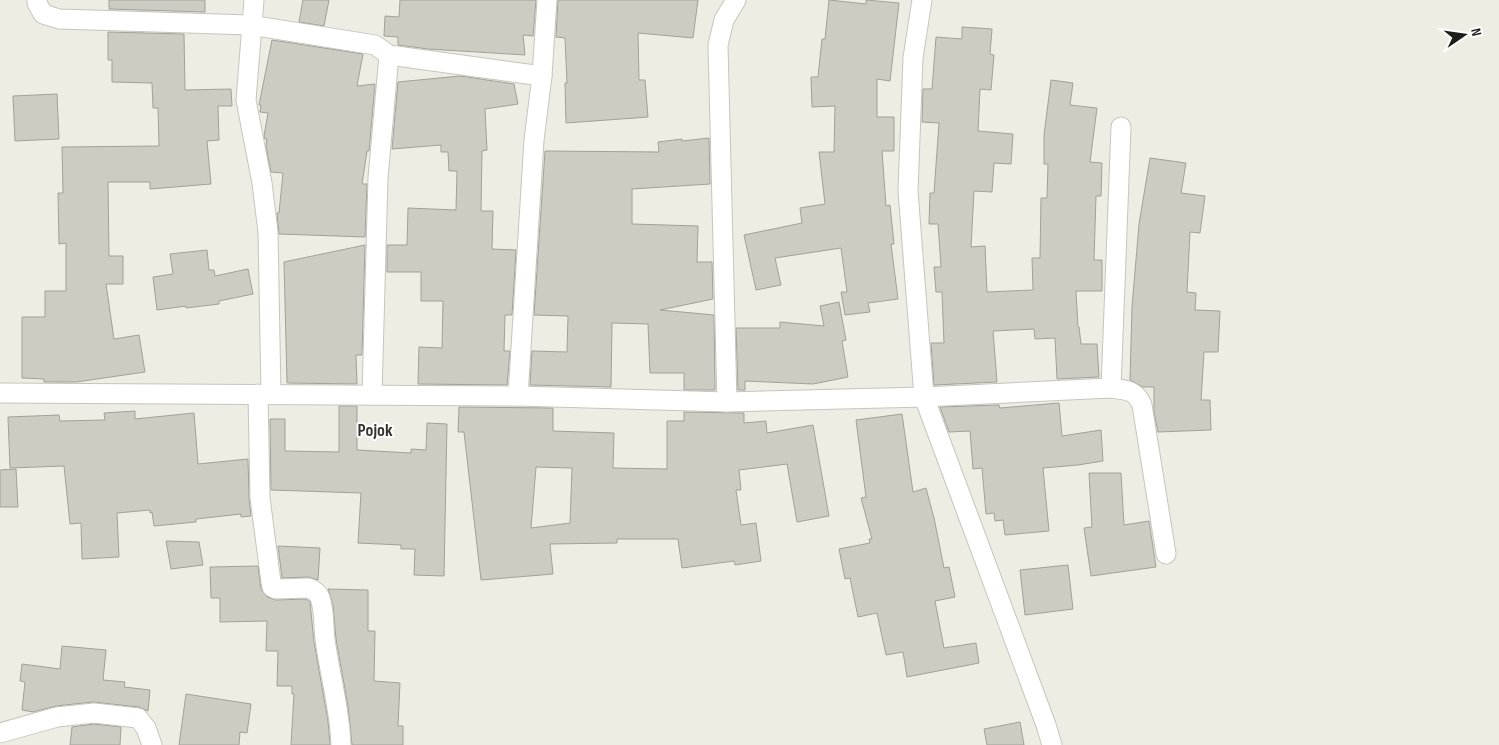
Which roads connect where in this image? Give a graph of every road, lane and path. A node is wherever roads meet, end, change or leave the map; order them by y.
1 (37, 0) edge
2 (254, 0) edge
3 (547, 0) edge
4 (736, 0) edge
5 (922, 0) edge
6 (250, 25) junction
7 (389, 56) junction
8 (542, 76) junction
9 (1121, 127) dead end
10 (1111, 388) junction
11 (0, 393) edge
12 (264, 394) junction
13 (372, 395) junction
14 (518, 396) junction
15 (924, 397) junction
16 (727, 402) junction
17 (1166, 554) dead end
18 (0, 732) edge
19 (152, 745) edge
20 (341, 745) edge
21 (1052, 745) edge

1 - 6 street
2 - 6 street
3 - 8 street
4 - 16 street
5 - 15 street
6 - 7 street
6 - 12 street
7 - 8 street
7 - 13 street
8 - 14 street
9 - 10 street
10 - 15 street
10 - 17 street
11 - 12 street
12 - 13 street
12 - 20 street
13 - 14 street
14 - 16 street
15 - 16 street
15 - 21 street
18 - 19 street

